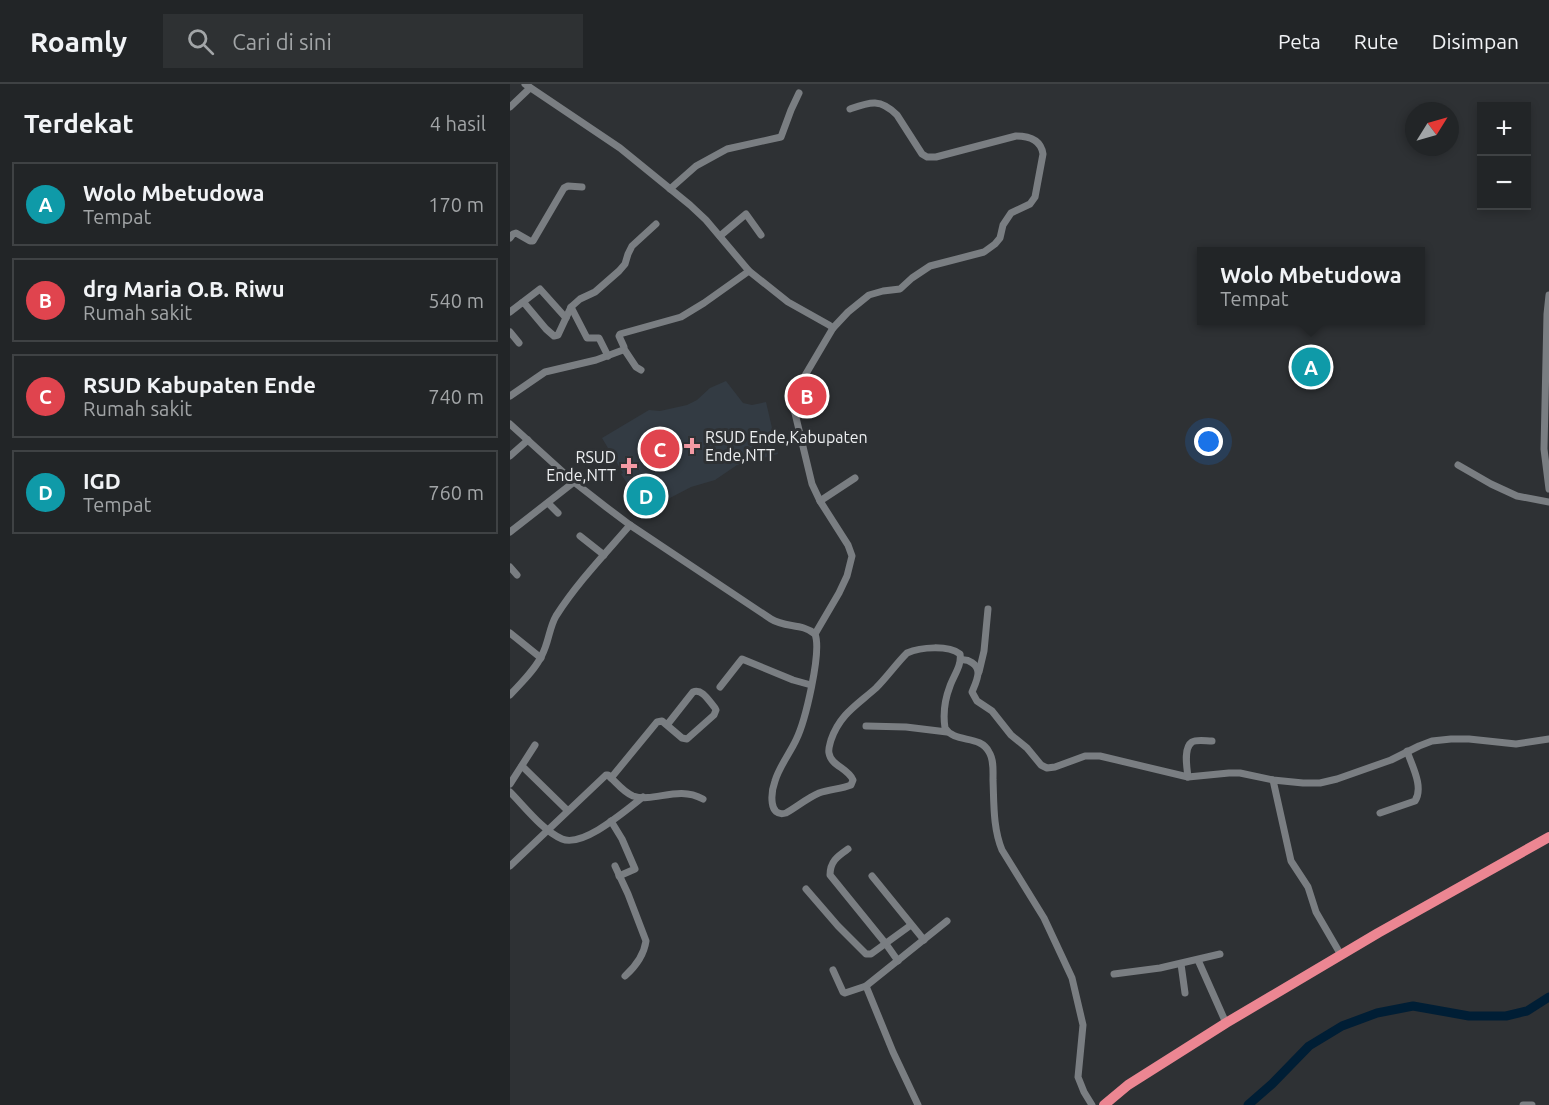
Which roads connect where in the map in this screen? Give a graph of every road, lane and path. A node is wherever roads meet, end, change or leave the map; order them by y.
1 (527, 85) edge
2 (799, 93) dead end
3 (510, 106) edge
4 (850, 109) dead end
5 (582, 187) dead end
6 (670, 189) junction
7 (656, 224) dead end
8 (720, 236) junction
9 (761, 236) dead end
10 (510, 238) edge
11 (749, 271) junction
12 (1549, 295) edge
13 (522, 303) junction
14 (571, 307) junction
15 (510, 312) edge
16 (566, 318) junction
17 (833, 328) junction
18 (510, 332) edge
19 (519, 343) dead end
20 (624, 349) junction
21 (608, 356) junction
22 (641, 370) dead end
23 (510, 396) edge
24 (510, 424) edge
25 (528, 440) junction
26 (510, 456) edge
27 (1458, 465) dead end
28 (855, 478) dead end
29 (574, 482) junction
30 (1549, 489) edge
31 (820, 501) junction
32 (548, 502) junction
33 (1549, 502) edge
34 (558, 513) dead end
35 (630, 525) junction
36 (510, 532) edge
37 (580, 536) dead end
38 (604, 555) junction
39 (510, 567) edge
40 (517, 574) dead end
41 (987, 609) dead end
42 (510, 633) edge
43 (815, 634) junction
44 (542, 658) junction
45 (961, 660) junction
46 (978, 673) junction
47 (811, 685) junction
48 (720, 687) dead end
49 (510, 695) edge
50 (667, 725) junction
51 (866, 726) dead end
52 (947, 732) junction
53 (1549, 739) edge
54 (1212, 741) dead end
55 (534, 746) dead end
56 (1407, 751) junction
57 (522, 766) junction
58 (1188, 777) junction
59 (611, 778) junction
60 (1273, 780) junction
61 (510, 784) edge
62 (510, 792) edge
63 (643, 798) junction
64 (703, 799) dead end
65 (567, 810) junction
66 (1380, 813) dead end
67 (611, 821) junction
68 (548, 831) junction
69 (1549, 837) edge
70 (848, 849) dead end
71 (510, 866) edge
72 (615, 866) dead end
73 (619, 876) junction
74 (872, 876) dead end
75 (806, 889) dead end
76 (947, 921) dead end
77 (911, 925) junction
78 (924, 940) junction
79 (886, 944) junction
80 (1221, 954) dead end
81 (1341, 955) junction
82 (1198, 960) junction
83 (898, 961) junction
84 (1181, 964) junction
85 (833, 970) dead end
86 (1114, 974) dead end
87 (625, 976) dead end
88 (866, 986) junction
89 (1185, 993) dead end
90 (1226, 1023) junction
91 (918, 1105) edge
92 (1092, 1105) edge
93 (1104, 1105) edge
94 (1523, 1105) edge
95 (1532, 1105) edge

1 - 3 street
1 - 6 street
2 - 6 street
4 - 17 street
5 - 10 street
6 - 8 street
7 - 14 street
8 - 9 street
8 - 11 street
11 - 17 street
11 - 20 street
12 - 30 street
13 - 15 street
13 - 16 street
13 - 16 street
14 - 16 street
14 - 21 street
17 - 31 street
18 - 19 street
20 - 21 street
20 - 22 street
21 - 23 street
24 - 25 street
25 - 26 street
25 - 29 street
27 - 33 street
28 - 31 street
29 - 32 street
29 - 35 street
31 - 43 street
32 - 34 street
32 - 36 street
35 - 38 street
35 - 43 street
37 - 38 street
38 - 44 street
39 - 40 street
41 - 46 street
42 - 44 street
43 - 47 street
44 - 49 street
45 - 46 street
45 - 47 street
45 - 52 street
46 - 58 street
47 - 48 street
50 - 50 street
50 - 59 street
51 - 52 street
52 - 92 street
53 - 56 street
54 - 58 street
55 - 57 street
56 - 60 street
56 - 66 street
57 - 61 street
57 - 65 street
58 - 60 street
59 - 63 street
59 - 65 street
60 - 81 street
62 - 68 street
63 - 64 street
63 - 67 street
65 - 68 street
67 - 68 street
67 - 73 street
68 - 71 street
69 - 81 highway
70 - 79 street
72 - 73 street
73 - 87 street
74 - 77 street
75 - 79 street
76 - 78 street
77 - 78 street
77 - 79 street
78 - 83 street
79 - 83 street
80 - 82 street
81 - 90 highway
82 - 84 street
82 - 90 street
83 - 88 street
84 - 86 street
84 - 89 street
85 - 88 street
88 - 91 street
90 - 93 highway
94 - 95 street

